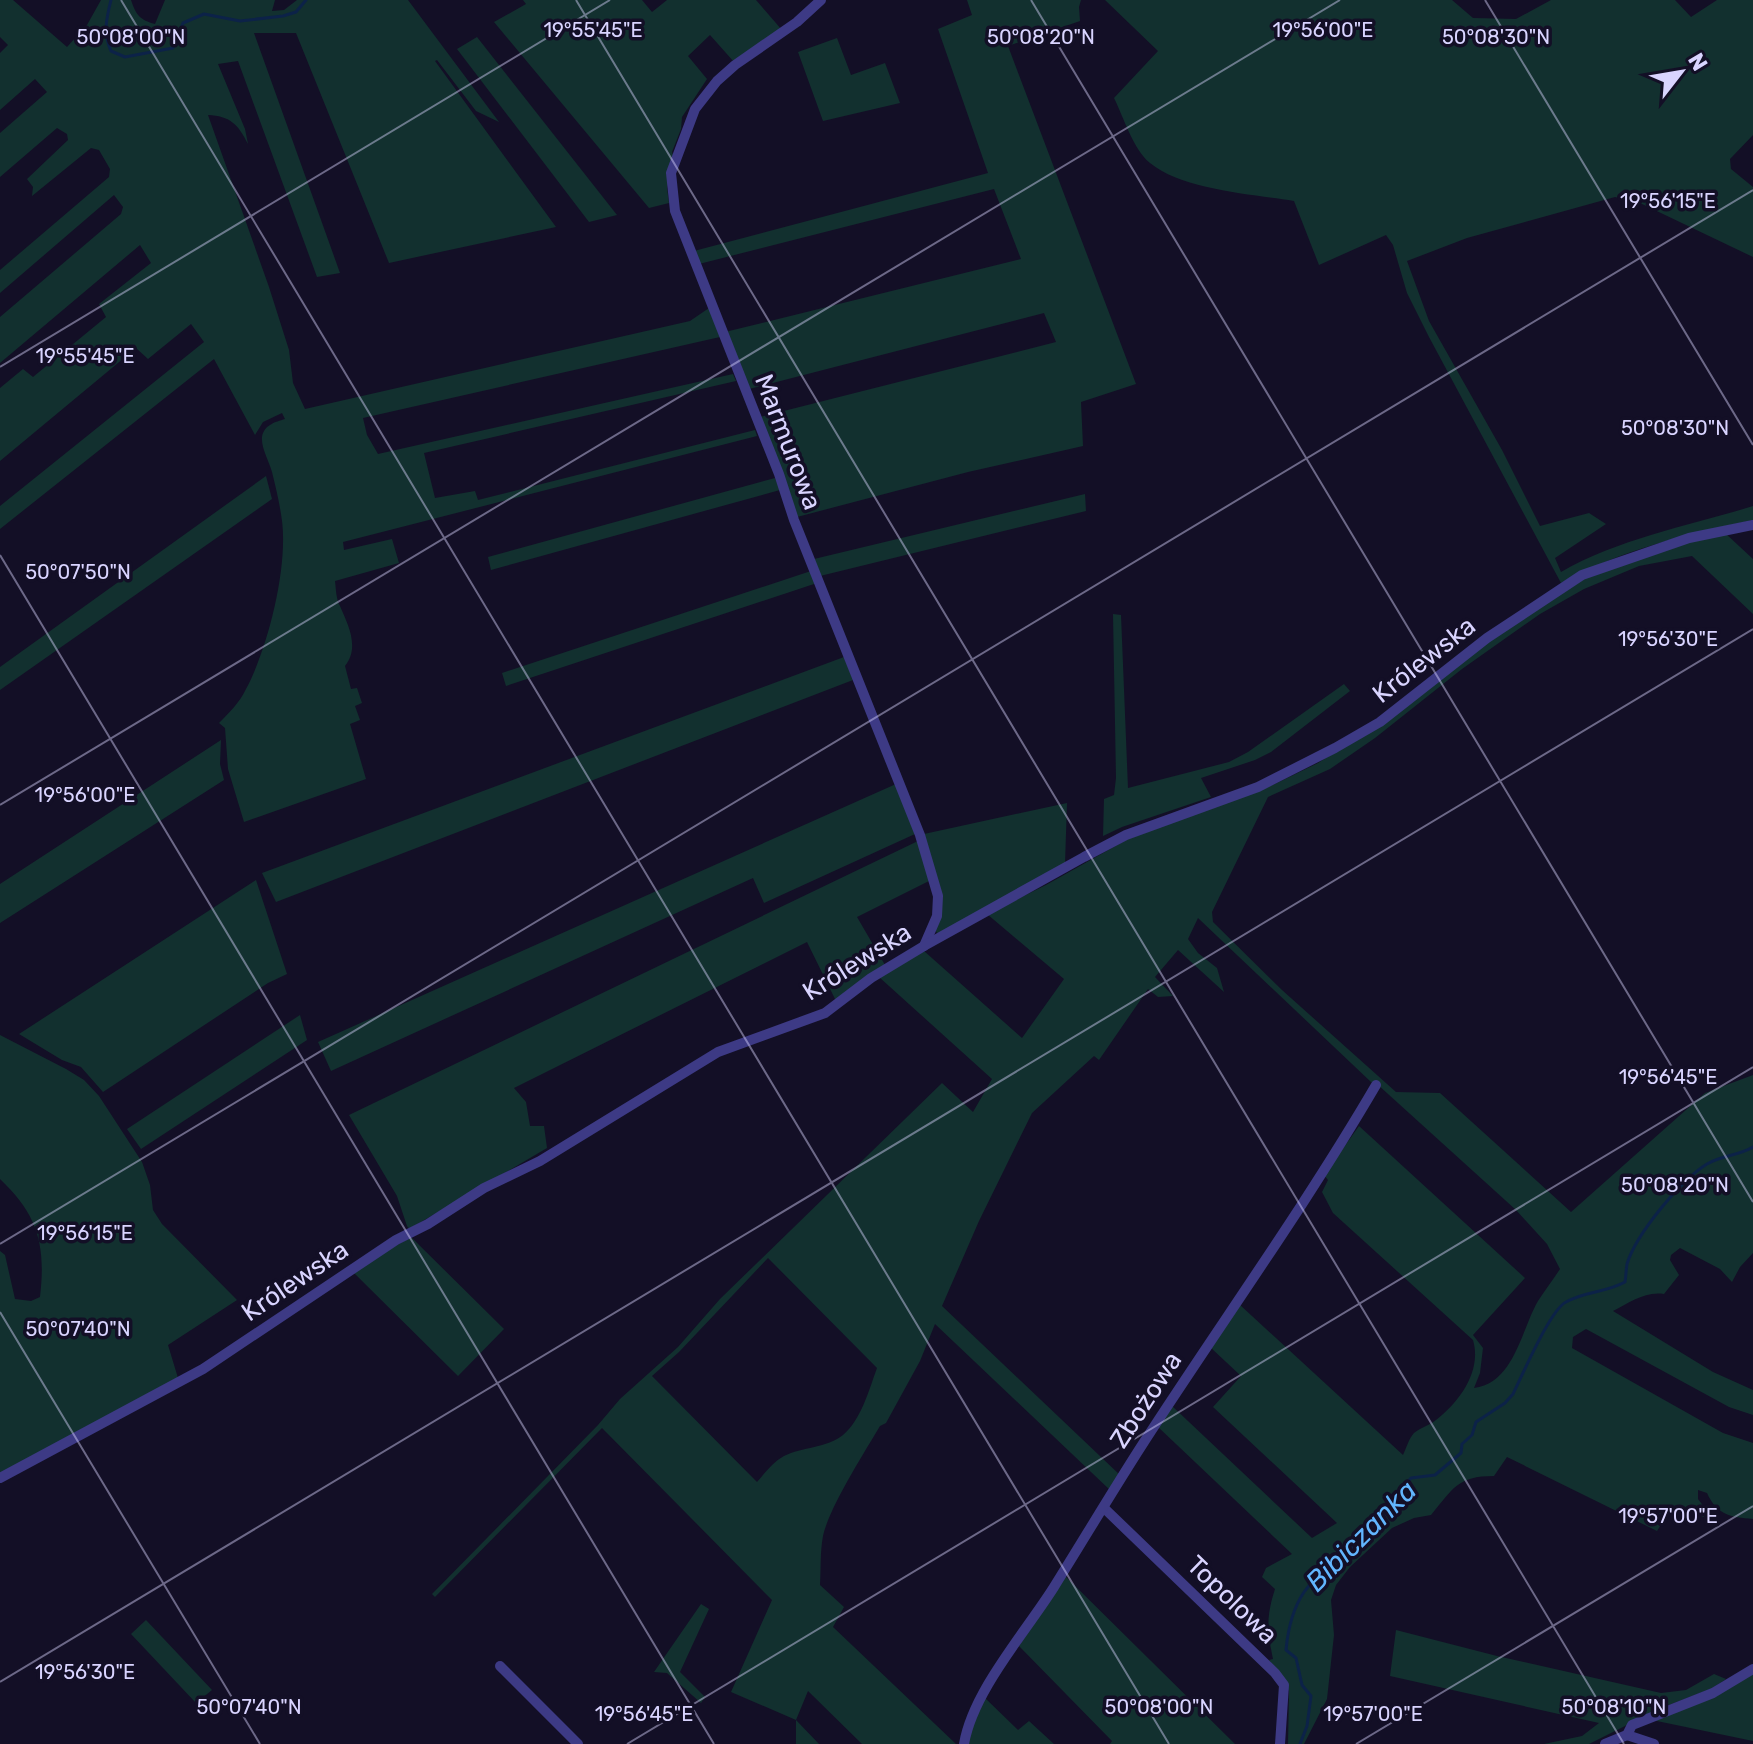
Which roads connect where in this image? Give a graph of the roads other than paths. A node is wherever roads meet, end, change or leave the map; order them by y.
1 (821, 0) edge
2 (1753, 525) edge
3 (924, 946) junction
4 (1376, 1085) dead end
5 (0, 1478) edge
6 (1104, 1508) junction
7 (500, 1666) dead end
8 (1753, 1669) edge
9 (1627, 1735) junction
10 (578, 1744) edge
11 (964, 1744) edge
12 (1280, 1744) edge
13 (1605, 1744) edge
14 (1654, 1744) edge

1 - 3 street, Marmurowa
2 - 3 street, Królewska
3 - 5 street, Królewska
4 - 6 street, Zbożowa
6 - 11 street, Zbożowa
6 - 12 street, Topolowa
7 - 10 street
8 - 9 street
9 - 13 street
9 - 14 street

